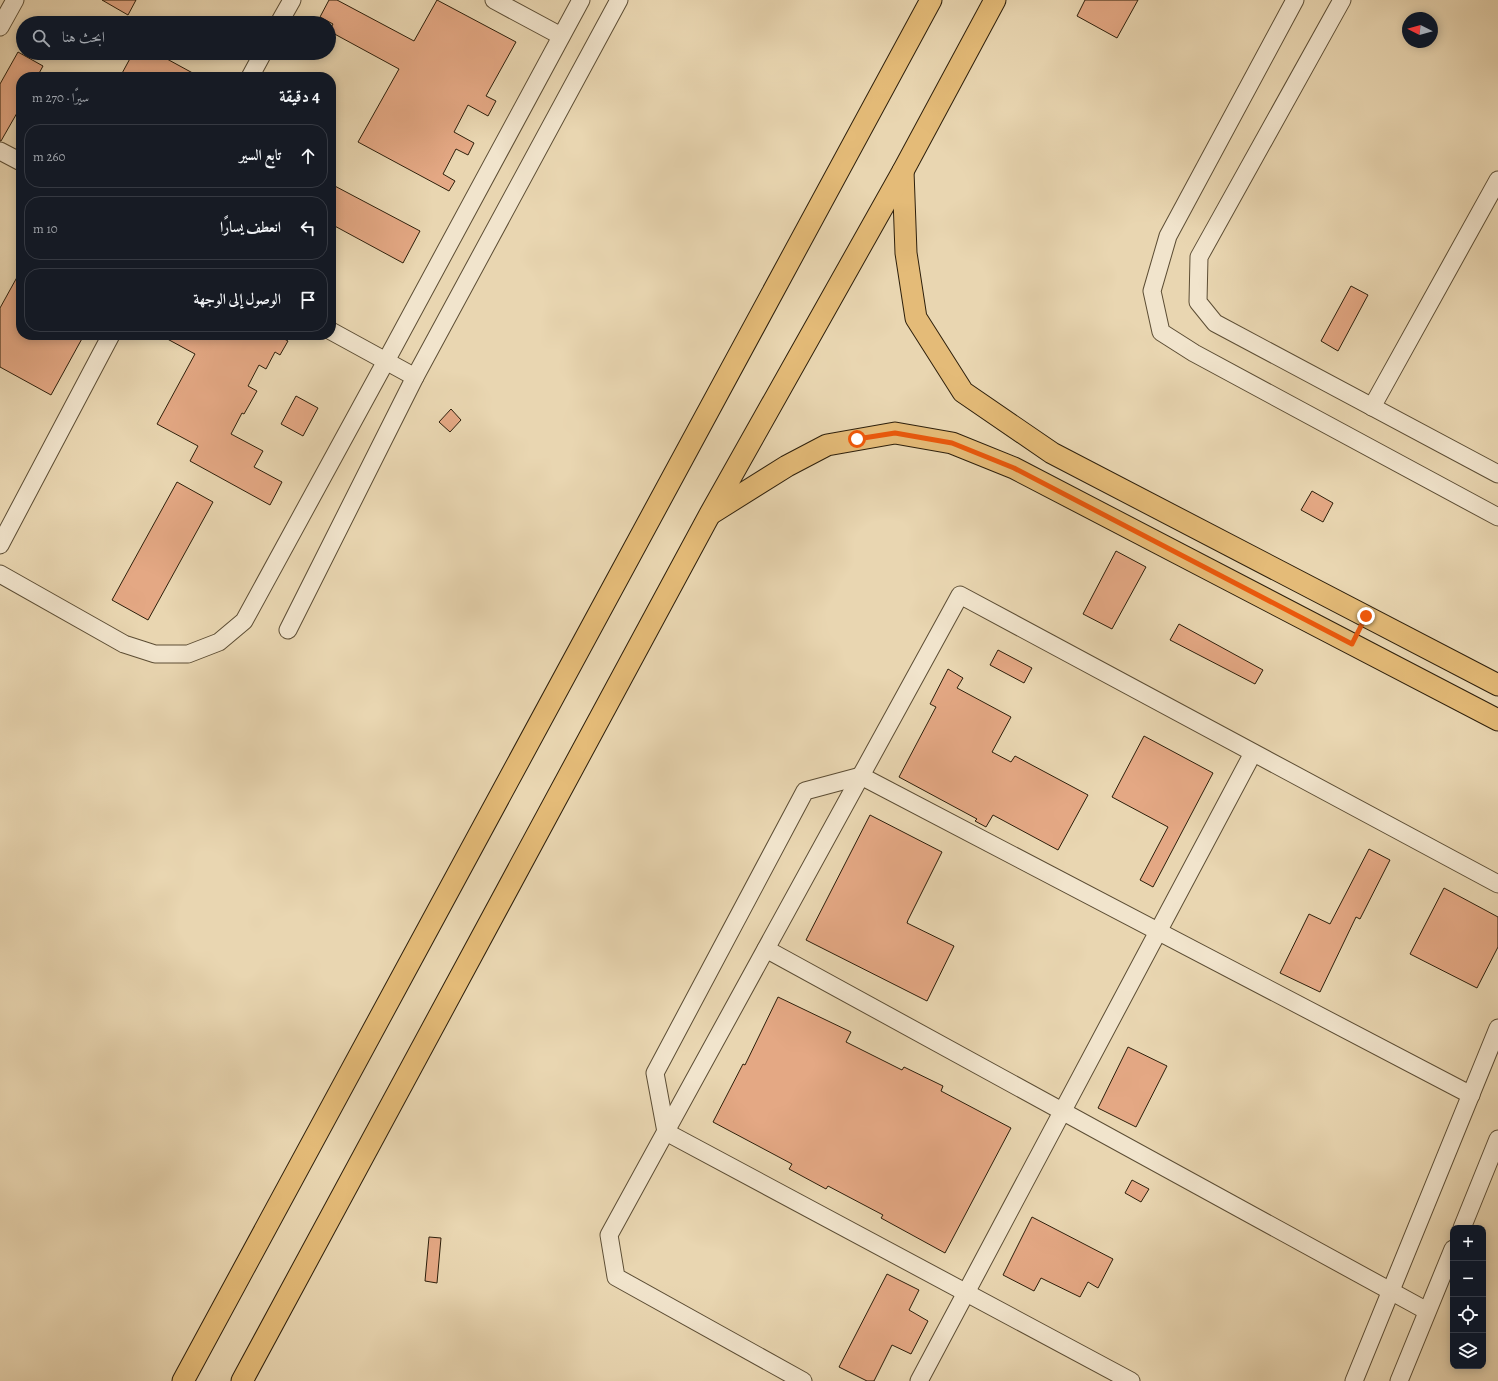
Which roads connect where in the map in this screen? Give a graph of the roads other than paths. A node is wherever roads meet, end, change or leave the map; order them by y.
1 (15, 0) edge
2 (292, 0) edge
3 (494, 0) edge
4 (581, 0) edge
5 (619, 0) edge
6 (931, 0) edge
7 (995, 0) edge
8 (1295, 0) edge
9 (1342, 0) edge
10 (283, 16) edge
11 (0, 27) edge
12 (561, 36) junction
13 (259, 60) edge
14 (253, 72) edge
15 (0, 150) edge
16 (16, 159) edge
17 (903, 170) junction
18 (1498, 180) edge
19 (336, 334) edge
20 (108, 340) edge
21 (386, 361) junction
22 (414, 376) junction
23 (1372, 407) junction
24 (1498, 474) edge
25 (710, 514) junction
26 (1498, 517) edge
27 (0, 545) edge
28 (0, 574) edge
29 (1366, 616) junction
30 (288, 630) dead end
31 (1352, 644) junction
32 (1498, 684) edge
33 (1498, 720) edge
34 (1253, 753) junction
35 (861, 776) junction
36 (1498, 884) edge
37 (1158, 931) junction
38 (766, 949) junction
39 (1498, 1028) edge
40 (1470, 1095) junction
41 (1062, 1112) junction
42 (666, 1132) junction
43 (1498, 1139) edge
44 (1463, 1225) edge
45 (1450, 1256) edge
46 (1390, 1291) junction
47 (966, 1292) junction
48 (1427, 1311) junction
49 (182, 1381) edge
50 (242, 1381) edge
51 (803, 1381) edge
52 (919, 1381) edge
53 (1131, 1381) edge
54 (1354, 1381) edge
55 (1399, 1381) edge

1 - 11 street
2 - 10 street
3 - 12 street
4 - 12 street
5 - 22 street
6 - 49 main road
7 - 17 main road
8 - 26 street
9 - 23 street
12 - 21 street
13 - 14 street
15 - 16 street
17 - 25 main road
17 - 29 main road
18 - 23 street
19 - 21 street
20 - 27 street
21 - 22 street
21 - 28 street
22 - 30 street
23 - 24 street
25 - 31 main road
25 - 50 main road
29 - 31 main road
29 - 32 main road
31 - 33 main road
34 - 35 street
34 - 36 street
34 - 37 street
35 - 37 street
35 - 38 street
35 - 42 street
37 - 40 street
37 - 41 street
38 - 41 street
38 - 42 street
39 - 40 street
40 - 46 street
41 - 46 street
41 - 47 street
42 - 47 street
42 - 51 street
43 - 44 street
45 - 48 street
46 - 48 street
46 - 54 street
47 - 52 street
47 - 53 street
48 - 55 street

